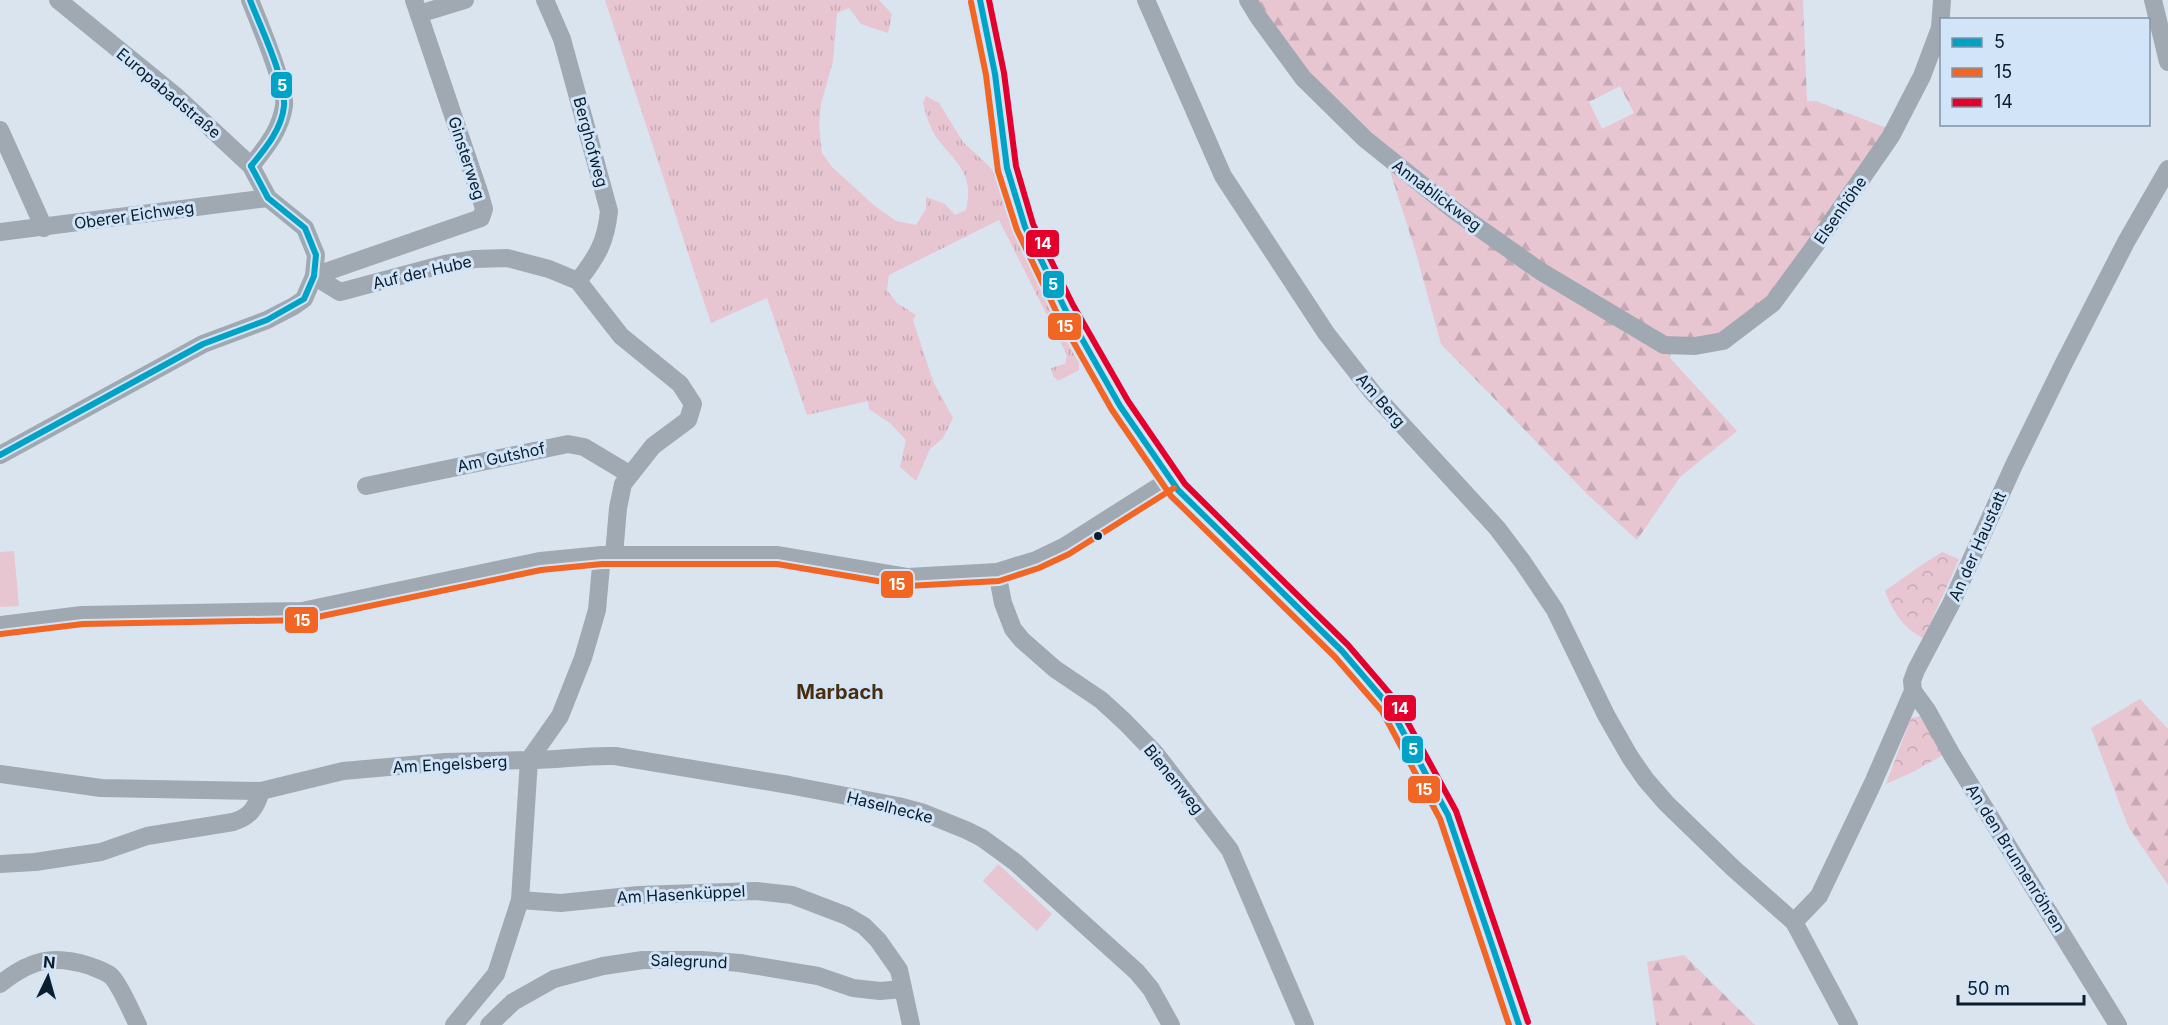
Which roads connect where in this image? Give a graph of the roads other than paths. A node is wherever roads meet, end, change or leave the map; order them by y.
1 (57, 0) edge
2 (250, 0) edge
3 (465, 0) edge
4 (545, 0) edge
5 (980, 0) edge
6 (1146, 0) edge
7 (1248, 0) edge
8 (1942, 0) edge
9 (2153, 0) edge
10 (417, 7) edge
11 (1941, 18) edge
12 (1940, 28) edge
13 (2168, 62) edge
14 (0, 130) edge
15 (251, 166) junction
16 (2168, 170) edge
17 (268, 198) junction
18 (44, 228) junction
19 (0, 232) edge
20 (315, 276) junction
21 (578, 281) junction
22 (1665, 345) joint
23 (0, 454) edge
24 (629, 474) junction
25 (1169, 480) junction
26 (366, 486) dead end
27 (608, 555) junction
28 (997, 572) junction
29 (0, 625) edge
30 (1913, 691) junction
31 (529, 760) junction
32 (0, 774) edge
33 (261, 791) junction
34 (0, 864) edge
35 (520, 900) junction
36 (1794, 922) junction
37 (0, 984) edge
38 (903, 989) junction
39 (138, 1025) edge
40 (454, 1025) edge
41 (489, 1025) edge
42 (911, 1025) edge
43 (1171, 1025) edge
44 (1305, 1025) edge
45 (1519, 1025) edge
46 (1849, 1025) edge
47 (2118, 1025) edge

1 - 15 street, Europabadstraße
2 - 15 street
3 - 10 street
4 - 21 street, Berghofweg
5 - 25 main road
6 - 36 street, Am Berg
7 - 22 street, Annablickweg
8 - 11 street, Elsenhöhe
9 - 13 street
10 - 20 street, Ginsterweg
12 - 22 street, Elsenhöhe
14 - 18 street
15 - 17 street, Europabadstraße
16 - 30 street, An der Haustatt
17 - 18 street, Oberer Eichweg
17 - 20 street
18 - 19 street, Oberer Eichweg
20 - 21 street, Auf der Hube
20 - 23 street
21 - 24 street, Auf der Hube
24 - 26 street, Am Gutshof
24 - 27 street, Auf der Hube
25 - 28 street
25 - 45 main road
27 - 28 street
27 - 29 street
27 - 31 street, Am Engelsberg
28 - 44 street, Bienenweg
30 - 36 street, An der Haustatt
30 - 47 street, An den Brunnenröhren
31 - 33 street, Am Engelsberg
31 - 35 street
31 - 43 street, Haselhecke
32 - 33 street, Am Engelsberg
33 - 34 street
35 - 38 street, Am Hasenküppel
35 - 40 street
36 - 46 street
37 - 39 street
38 - 41 street, Salegrund
38 - 42 street, Am Hasenküppel

